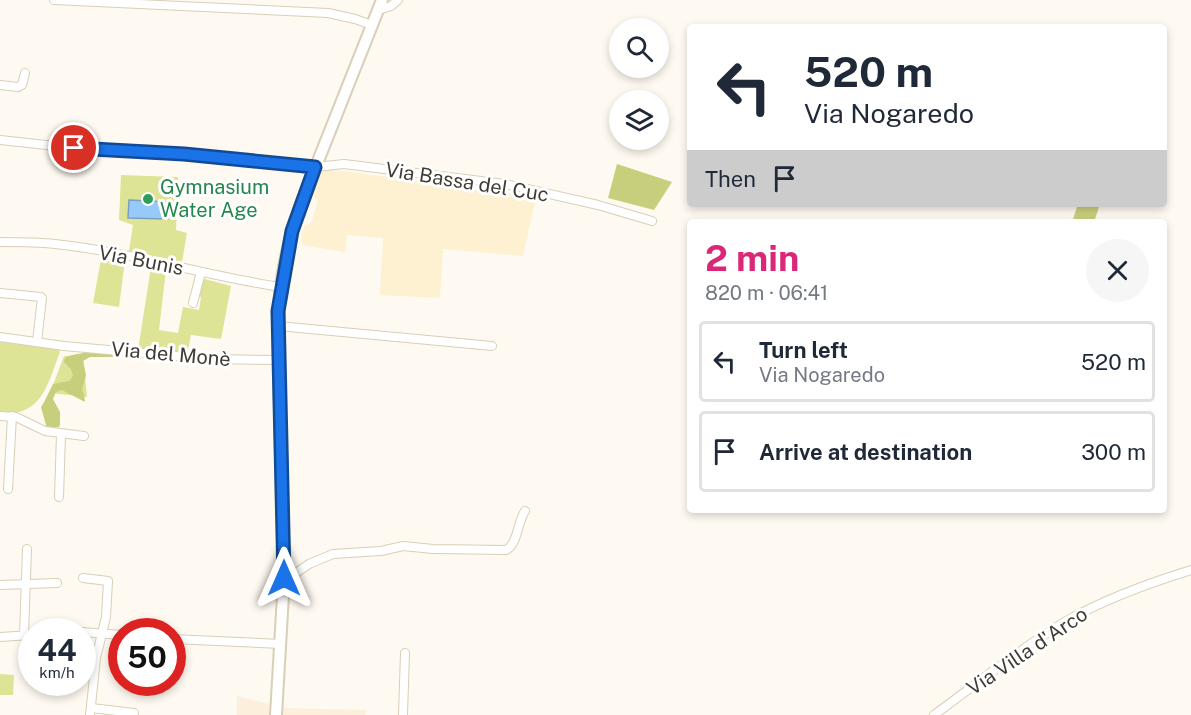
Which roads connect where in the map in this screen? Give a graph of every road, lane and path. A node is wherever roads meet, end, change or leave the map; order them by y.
1 (54, 0) edge
2 (398, 0) edge
3 (180, 3) edge
4 (380, 5) edge
5 (372, 25) junction
6 (26, 73) dead end
7 (0, 85) edge
8 (0, 140) edge
9 (315, 167) junction
10 (652, 221) dead end
11 (0, 242) edge
12 (201, 272) junction
13 (281, 287) junction
14 (0, 292) edge
15 (193, 303) dead end
16 (278, 326) junction
17 (0, 337) edge
18 (37, 342) junction
19 (492, 346) dead end
20 (279, 360) junction
21 (0, 416) edge
22 (12, 417) junction
23 (61, 434) junction
24 (84, 436) dead end
25 (8, 489) dead end
26 (59, 497) dead end
27 (525, 511) dead end
28 (27, 549) dead end
29 (1191, 570) edge
30 (83, 578) dead end
31 (284, 578) junction
32 (57, 583) dead end
33 (0, 585) edge
34 (26, 585) junction
35 (27, 618) edge
36 (96, 633) edge
37 (103, 634) junction
38 (108, 634) edge
39 (18, 636) edge
40 (0, 637) edge
41 (186, 640) edge
42 (281, 644) junction
43 (405, 653) dead end
44 (90, 711) edge
45 (134, 713) dead end
46 (276, 715) edge
47 (403, 715) edge
48 (934, 715) edge

1 - 3 street
2 - 4 street
3 - 5 street
4 - 5 main road
5 - 9 main road
6 - 7 street
8 - 9 street, Via Bassa del Cuc
9 - 10 street, Via Bassa del Cuc
9 - 13 main road
11 - 12 street, Via Bunis
12 - 13 street, Via Bunis
12 - 15 street
13 - 16 main road
14 - 18 street
16 - 19 street
16 - 20 main road
17 - 18 street, Via del Monè
18 - 20 street, Via del Monè
20 - 31 main road
21 - 22 street
22 - 23 street
22 - 25 street
23 - 24 street
23 - 26 street
27 - 31 street
28 - 34 street
29 - 48 street, Via Villa d'Arco
30 - 37 street
31 - 42 main road
32 - 34 street
33 - 34 street
34 - 35 street
36 - 37 street
37 - 38 street
37 - 44 street
39 - 40 street
41 - 42 street
42 - 46 main road
43 - 47 street
44 - 45 street

